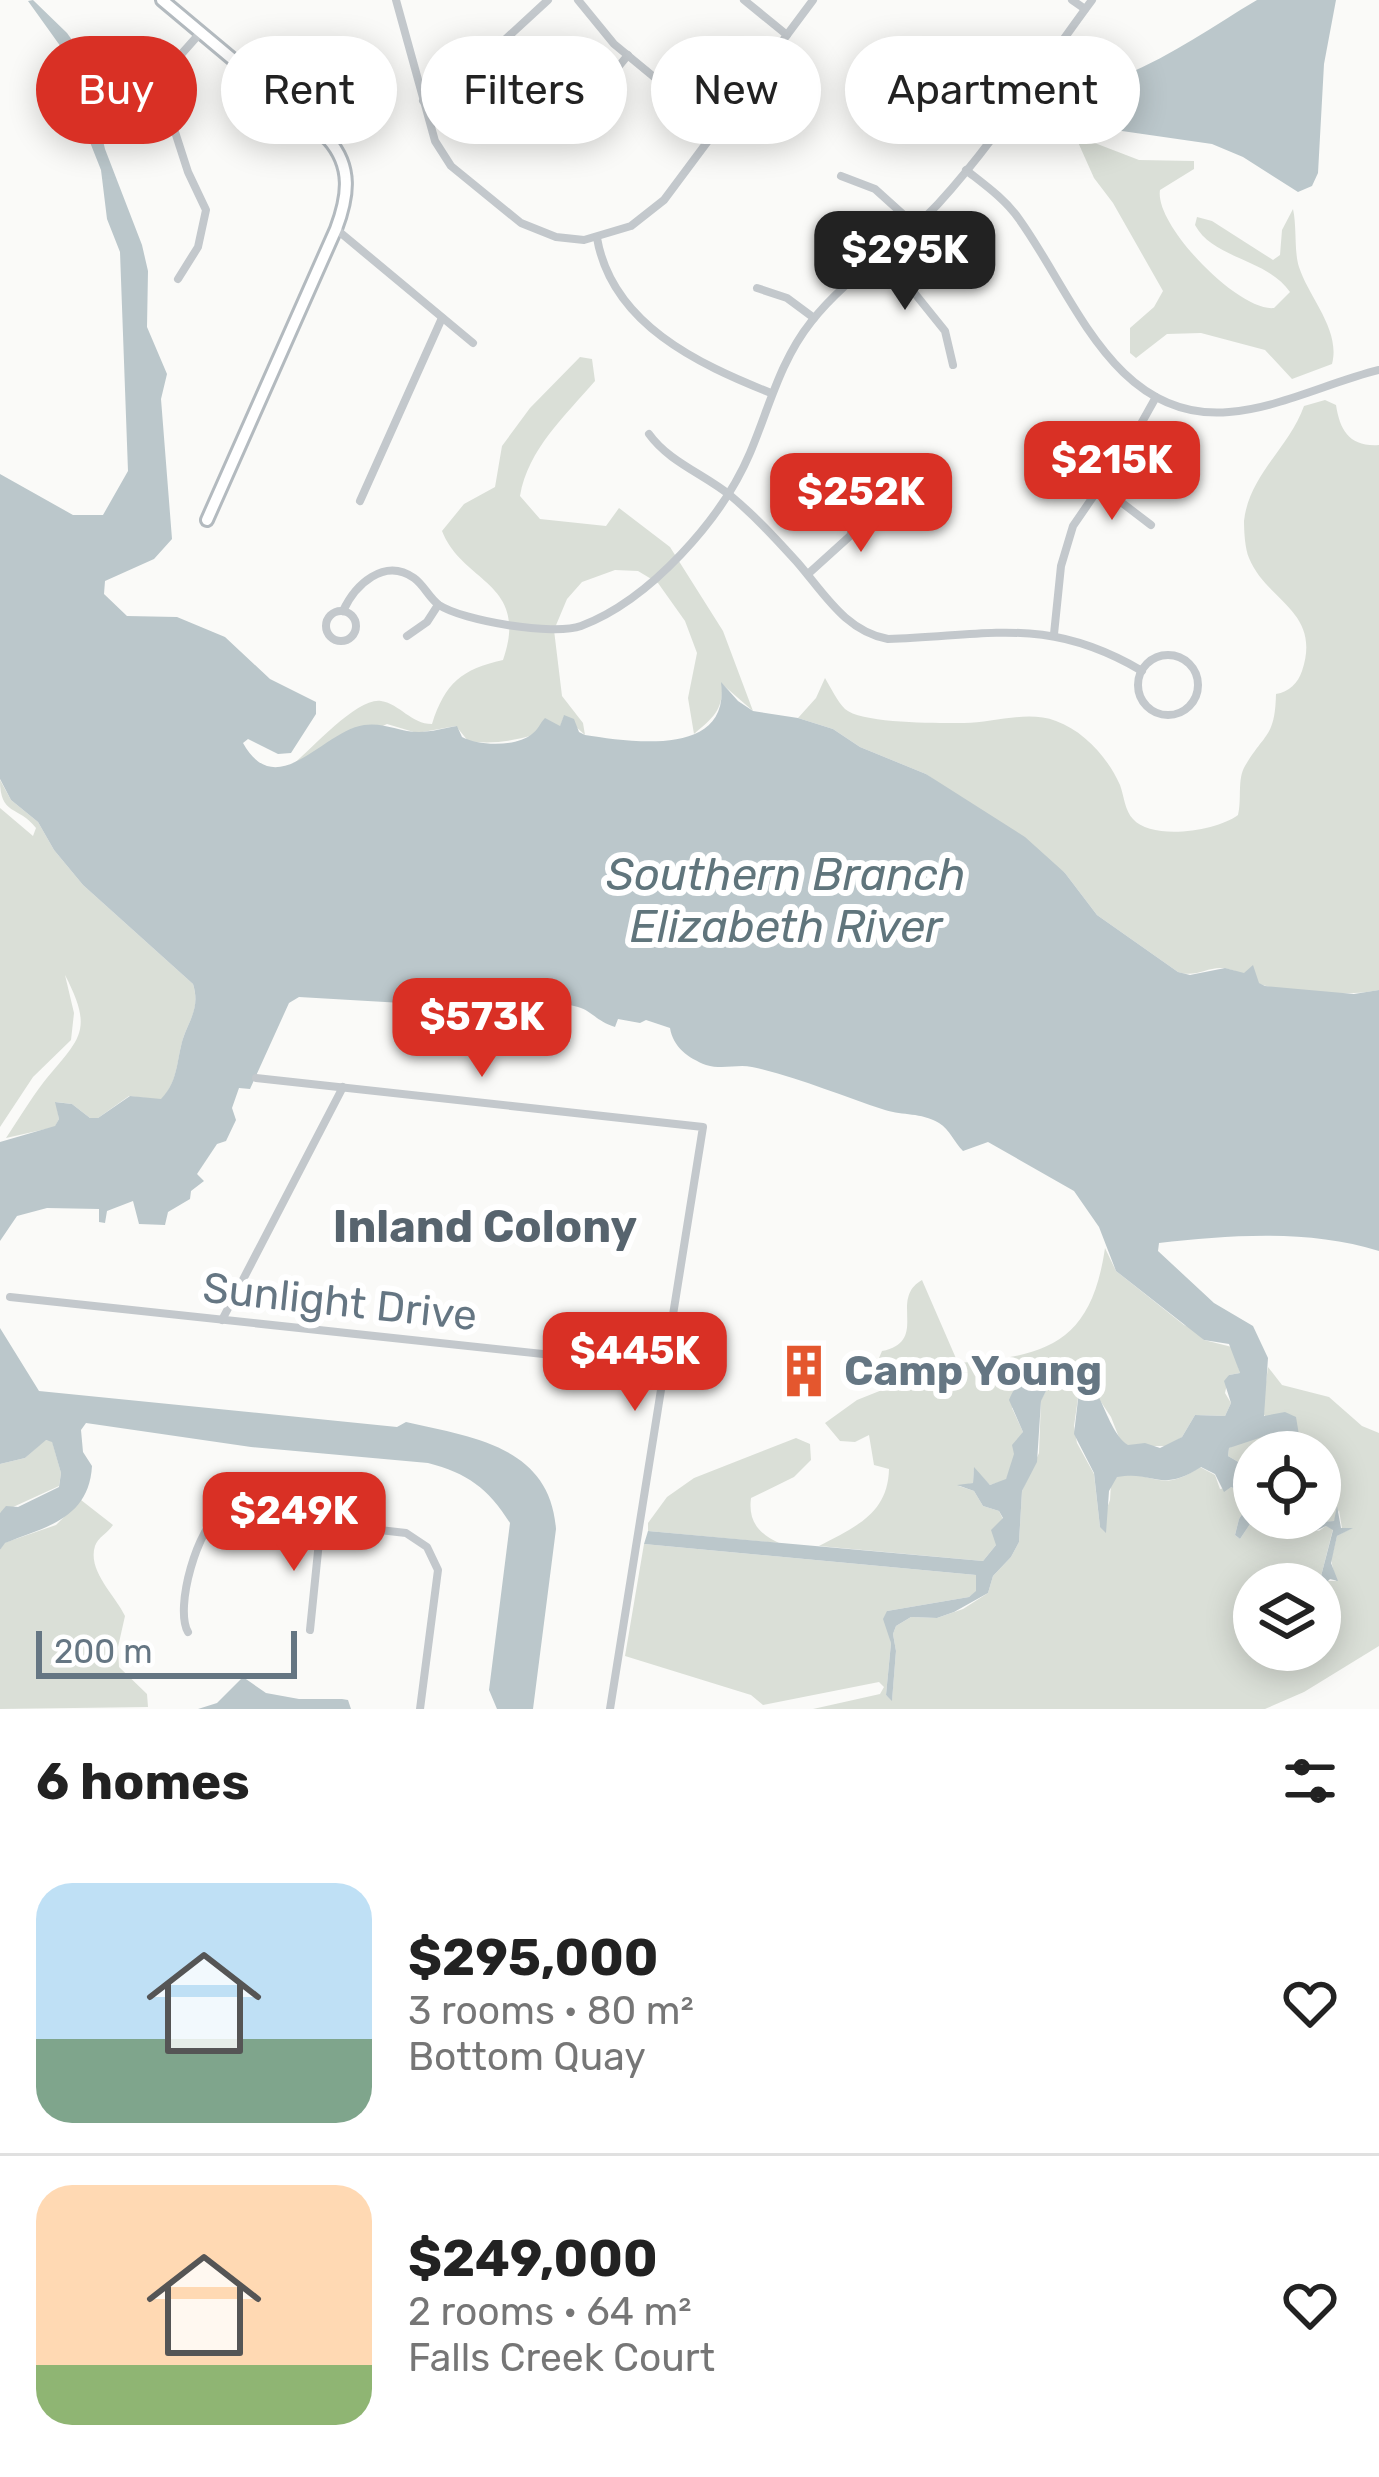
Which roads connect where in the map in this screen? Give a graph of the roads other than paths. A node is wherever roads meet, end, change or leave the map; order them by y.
1 (396, 0) edge
2 (548, 0) edge
3 (578, 0) edge
4 (744, 0) edge
5 (813, 0) edge
6 (1072, 0) edge
7 (1092, 0) edge
8 (165, 1) edge
9 (1085, 10) junction
10 (201, 32) junction
11 (787, 35) joint
12 (509, 36) edge
13 (1066, 36) edge
14 (628, 55) joint
15 (651, 74) edge
16 (421, 94) edge
17 (438, 144) edge
18 (705, 144) edge
19 (985, 144) edge
20 (966, 170) junction
21 (841, 176) dead end
22 (916, 226) junction
23 (336, 230) junction
24 (597, 238) junction
25 (883, 254) junction
26 (178, 279) dead end
27 (758, 288) dead end
28 (442, 318) junction
29 (814, 318) junction
30 (473, 343) dead end
31 (953, 365) dead end
32 (1379, 370) edge
33 (771, 393) junction
34 (1156, 397) junction
35 (649, 434) dead end
36 (1100, 487) junction
37 (729, 494) junction
38 (361, 501) dead end
39 (863, 503) dead end
40 (208, 520) dead end
41 (1151, 525) dead end
42 (808, 574) junction
43 (438, 604) junction
44 (343, 611) dead end
45 (1054, 634) junction
46 (407, 636) dead end
47 (1142, 670) junction
48 (256, 1078) dead end
49 (343, 1087) junction
50 (10, 1297) dead end
51 (222, 1320) junction
52 (664, 1367) junction
53 (321, 1522) junction
54 (310, 1630) dead end
55 (188, 1632) dead end
56 (420, 1709) edge
57 (610, 1709) edge

1 - 16 street
2 - 12 street
3 - 14 street
4 - 11 street
5 - 11 street
6 - 9 street
7 - 9 street
8 - 10 street
9 - 13 street
10 - 23 street
10 - 26 street
14 - 15 street
17 - 24 street
18 - 24 street
19 - 20 street
20 - 22 street
20 - 34 street
21 - 22 street
22 - 25 street
23 - 28 street
23 - 40 street
24 - 33 street
25 - 29 street
25 - 31 street
27 - 29 street
28 - 30 street
28 - 38 street
29 - 33 street
32 - 34 street
33 - 37 street
34 - 36 street
35 - 37 street
36 - 41 street
36 - 45 street
37 - 42 street
37 - 43 street
39 - 42 street
42 - 45 street
43 - 44 street
43 - 46 street
45 - 47 street
47 - 47 street
48 - 49 street
49 - 51 street
49 - 52 street
50 - 51 street, Sunlight Drive
51 - 52 street, Sunlight Drive
52 - 57 street
53 - 54 street
53 - 55 street
53 - 56 street

